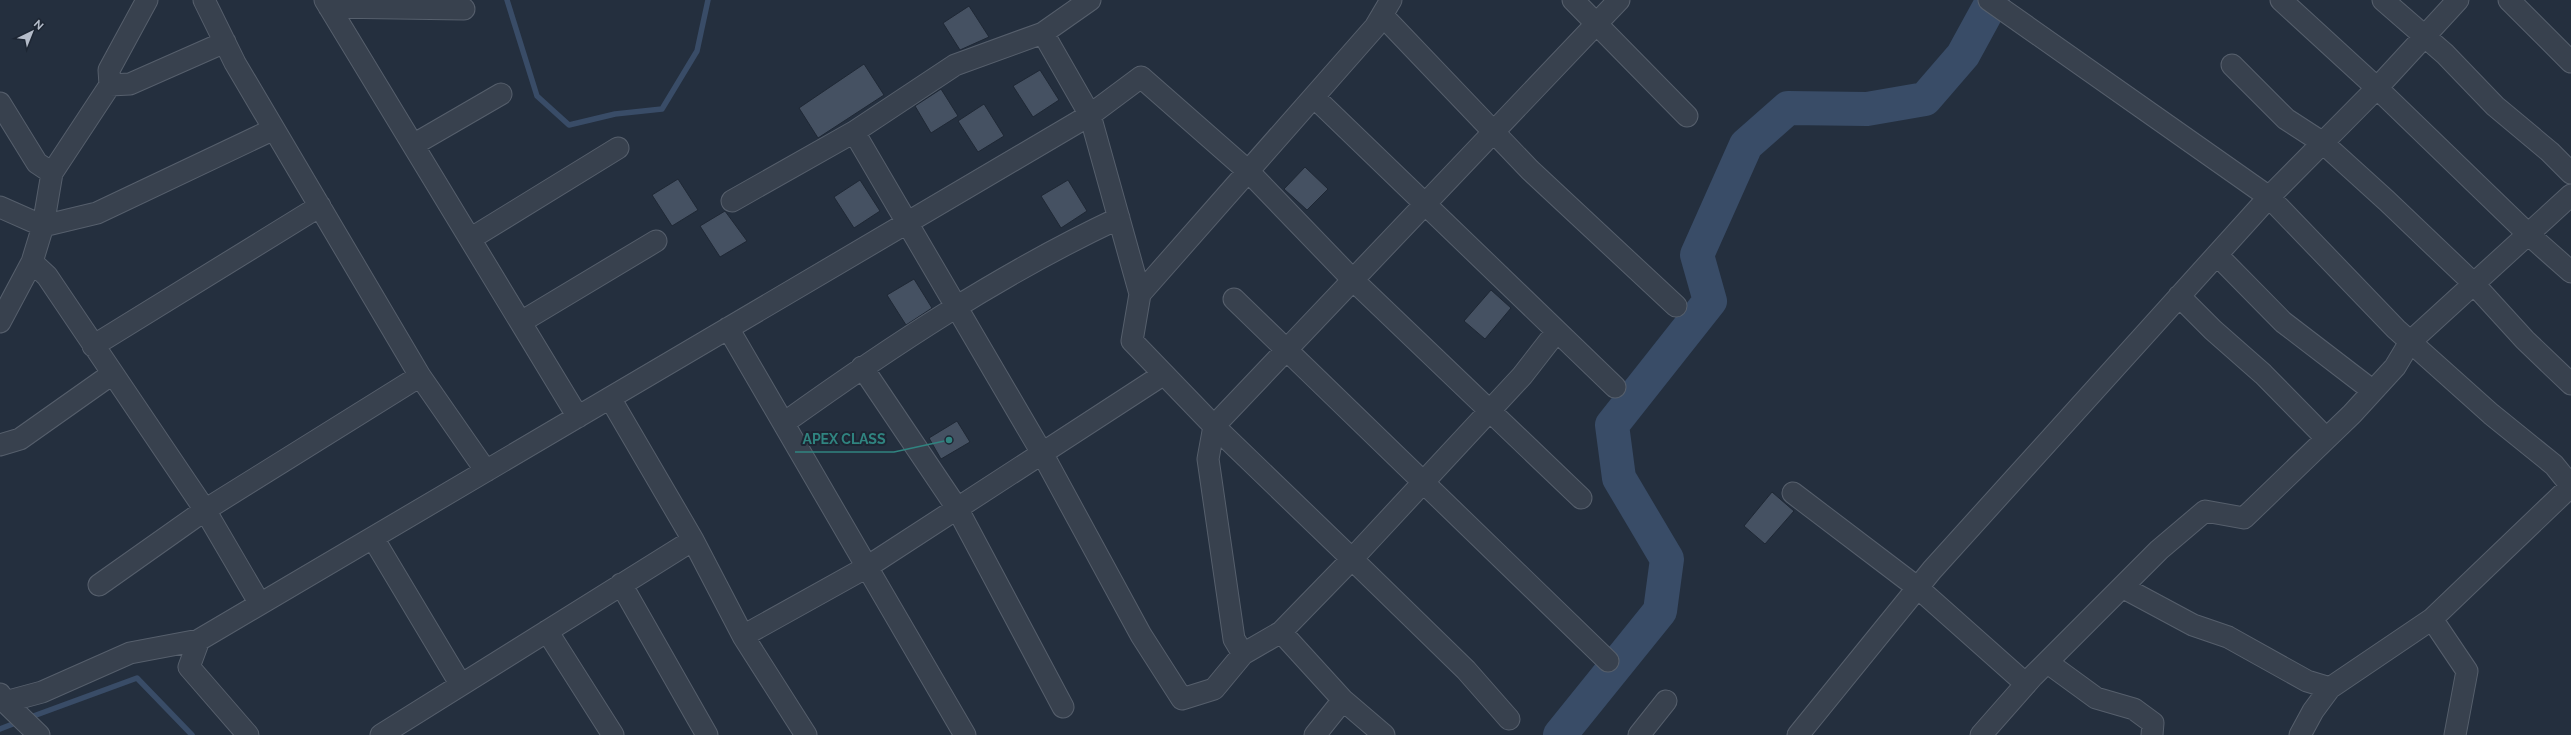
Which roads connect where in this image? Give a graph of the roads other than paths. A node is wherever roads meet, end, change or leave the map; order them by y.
1 (147, 0) edge
2 (204, 0) edge
3 (1090, 0) edge
4 (1573, 0) edge
5 (1619, 0) edge
6 (1990, 0) edge
7 (2282, 0) edge
8 (2383, 0) edge
9 (2458, 0) edge
10 (2509, 0) edge
11 (327, 3) edge
12 (464, 8) dead end
13 (1387, 8) edge
14 (1597, 24) junction
15 (1043, 33) junction
16 (2425, 36) junction
17 (225, 42) junction
18 (2571, 62) edge
19 (2232, 65) dead end
20 (110, 85) junction
21 (2377, 88) junction
22 (502, 94) dead end
23 (1314, 97) junction
24 (0, 103) edge
25 (1090, 115) junction
26 (1687, 116) dead end
27 (274, 129) junction
28 (854, 132) junction
29 (1494, 132) junction
30 (2323, 143) junction
31 (414, 145) junction
32 (618, 148) dead end
33 (1248, 171) junction
34 (52, 173) junction
35 (2571, 173) edge
36 (2571, 195) edge
37 (2268, 198) junction
38 (732, 201) dead end
39 (1426, 203) junction
40 (320, 206) junction
41 (0, 207) edge
42 (1119, 218) junction
43 (906, 223) junction
44 (43, 226) junction
45 (2527, 234) junction
46 (470, 239) junction
47 (656, 241) dead end
48 (2216, 255) junction
49 (32, 262) junction
50 (2571, 272) edge
51 (1353, 280) junction
52 (2473, 283) junction
53 (1140, 294) junction
54 (2179, 296) junction
55 (1234, 298) dead end
56 (6, 300) edge
57 (1676, 306) dead end
58 (956, 307) junction
59 (0, 322) edge
60 (521, 322) junction
61 (728, 328) junction
62 (1557, 331) junction
63 (2410, 342) junction
64 (93, 346) junction
65 (1285, 350) junction
66 (862, 367) junction
67 (112, 374) junction
68 (1164, 374) junction
69 (420, 376) junction
70 (2571, 384) edge
71 (1615, 387) dead end
72 (2373, 391) junction
73 (610, 398) junction
74 (1490, 410) junction
75 (578, 417) junction
76 (784, 423) junction
77 (1214, 426) junction
78 (2326, 438) junction
79 (0, 445) edge
80 (1042, 453) junction
81 (486, 471) junction
82 (1423, 484) junction
83 (1793, 493) dead end
84 (1581, 498) dead end
85 (957, 508) junction
86 (205, 510) junction
87 (373, 538) junction
88 (693, 540) junction
89 (1352, 559) junction
90 (867, 567) junction
91 (621, 584) junction
92 (99, 585) dead end
93 (1918, 588) junction
94 (2124, 588) junction
95 (260, 604) junction
96 (2432, 619) junction
97 (547, 631) junction
98 (1281, 632) junction
99 (743, 636) junction
100 (199, 640) junction
101 (1243, 654) junction
102 (1608, 661) dead end
103 (2048, 662) junction
104 (2026, 684) junction
105 (461, 685) junction
106 (2330, 688) junction
107 (1343, 700) junction
108 (1666, 701) dead end
109 (6, 702) edge
110 (1063, 707) dead end
111 (1509, 719) dead end
112 (36, 732) edge
113 (248, 735) edge
114 (381, 735) edge
115 (613, 735) edge
116 (707, 735) edge
117 (806, 735) edge
118 (965, 735) edge
119 (1315, 735) edge
120 (1384, 735) edge
121 (1639, 735) edge
122 (1798, 735) edge
123 (1981, 735) edge
124 (2152, 735) edge
125 (2300, 735) edge
126 (2455, 735) edge

1 - 20 street
2 - 17 street
3 - 15 street
4 - 14 street
5 - 14 street
6 - 37 street
7 - 21 street
8 - 16 street
9 - 16 street
10 - 18 street
11 - 12 street
11 - 31 street
13 - 23 street
13 - 29 street
14 - 26 street
14 - 29 street
15 - 25 street
15 - 28 street
16 - 21 street
16 - 35 street
17 - 20 street
17 - 27 street
19 - 30 street
20 - 34 street
21 - 30 street
21 - 45 street
22 - 31 street
23 - 33 street
23 - 39 street
24 - 34 street
25 - 33 street
25 - 42 street
25 - 43 street
27 - 40 street
27 - 44 street
28 - 38 street
28 - 43 street
29 - 39 street
29 - 57 street
30 - 37 street
30 - 52 street
31 - 46 street
32 - 46 street
33 - 51 street
33 - 53 street
34 - 44 street
36 - 45 street
37 - 48 street
37 - 63 street
39 - 51 street
39 - 62 street
40 - 64 street
40 - 69 street
41 - 44 street
42 - 53 street
42 - 58 street
43 - 58 street
43 - 61 street
44 - 49 street
45 - 50 street
45 - 52 street
46 - 60 street
47 - 60 street
48 - 54 street
48 - 72 street
49 - 56 street
49 - 64 street
51 - 65 street
51 - 74 street
52 - 63 street
52 - 70 street
53 - 68 street
54 - 78 street
54 - 93 street
55 - 65 street
56 - 59 street
58 - 66 street
58 - 80 street
60 - 75 street
61 - 73 street
61 - 76 street
62 - 71 street
62 - 74 street
63 - 72 street
63 - 96 street
64 - 67 street
65 - 77 street
65 - 82 street
66 - 76 street
66 - 85 street
67 - 79 street
67 - 86 street
68 - 77 street
68 - 80 street
69 - 81 street
69 - 86 street
72 - 78 street
73 - 75 street
73 - 88 street
74 - 82 street
74 - 84 street
75 - 81 street
76 - 90 street
77 - 89 street
77 - 101 street
78 - 94 street
80 - 85 street
80 - 101 street
81 - 87 street
82 - 89 street
82 - 102 street
83 - 93 street
85 - 90 street
85 - 110 street
86 - 92 street
86 - 95 street
87 - 95 street
87 - 105 street
88 - 91 street
88 - 99 street
89 - 98 street
89 - 111 street
90 - 99 street
90 - 118 street
91 - 97 street
91 - 116 street
93 - 104 street
93 - 122 street
94 - 103 street
94 - 106 street
95 - 100 street
96 - 106 street
96 - 126 street
97 - 105 street
97 - 115 street
98 - 101 street
98 - 107 street
99 - 117 street
100 - 109 street
100 - 113 street
103 - 104 street
103 - 124 street
104 - 123 street
105 - 114 street
106 - 125 street
107 - 119 street
107 - 120 street
108 - 121 street
109 - 112 street

